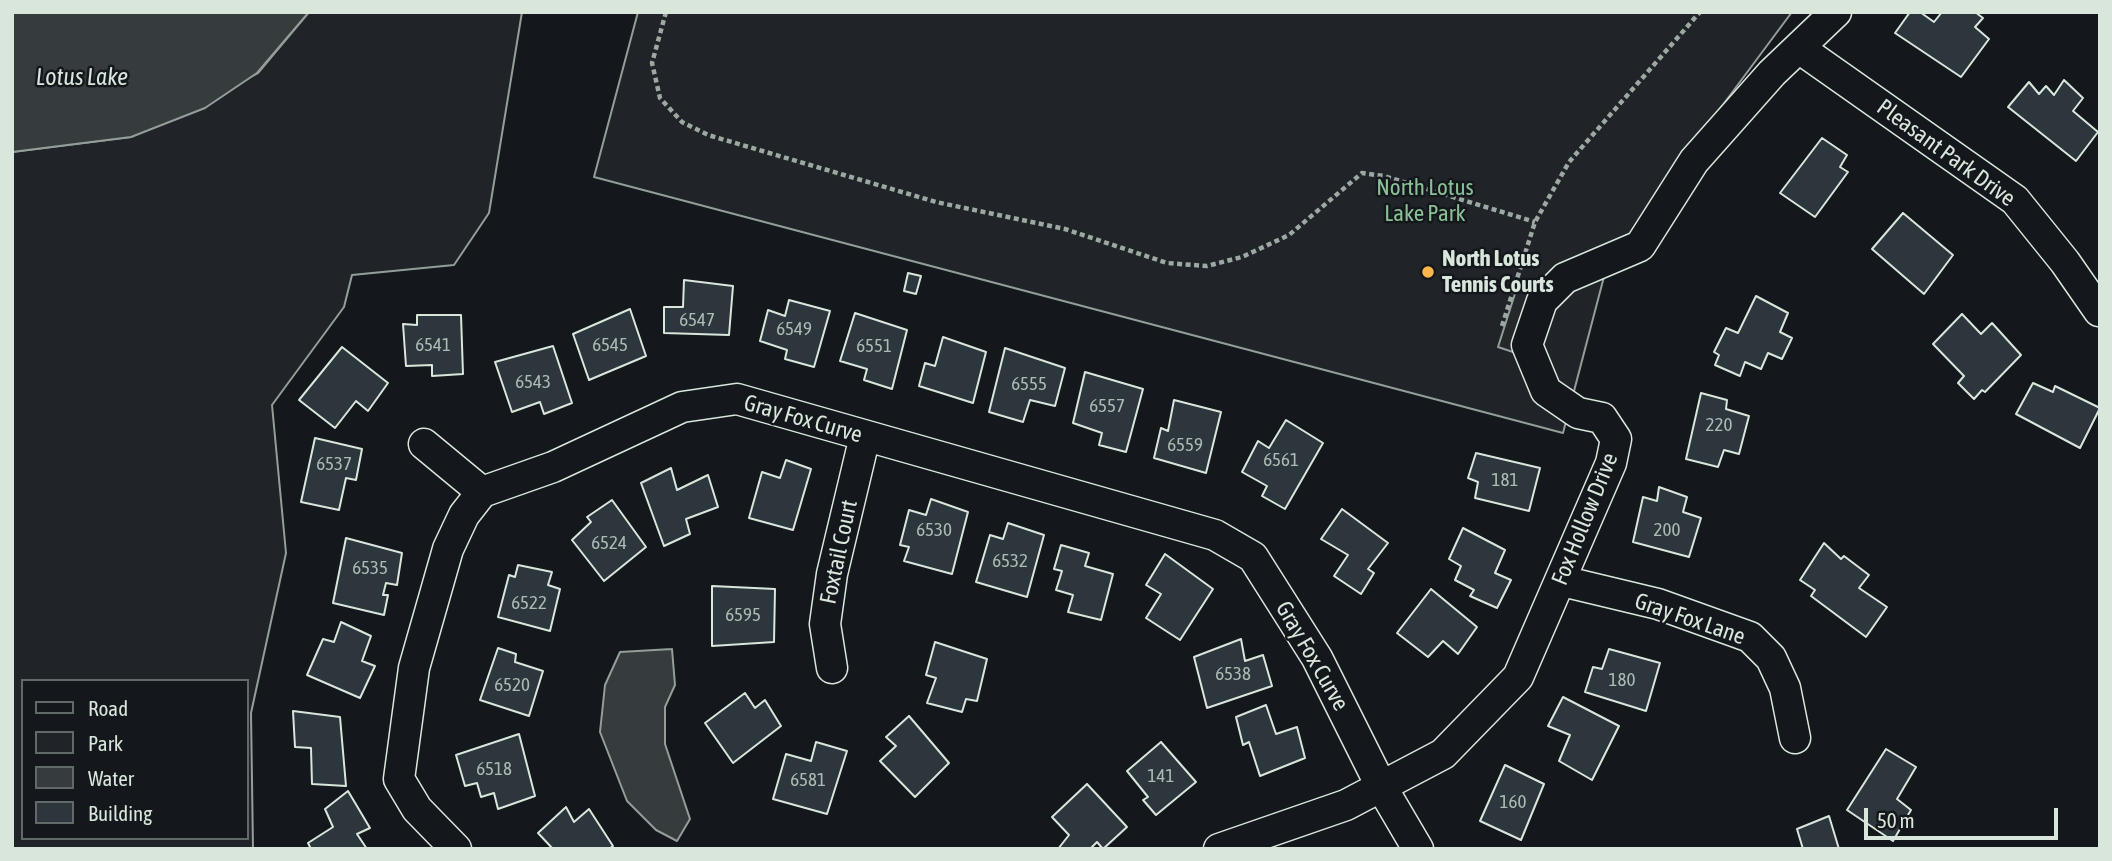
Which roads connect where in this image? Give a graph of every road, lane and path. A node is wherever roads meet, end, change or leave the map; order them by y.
1 (666, 12) edge
2 (1700, 12) edge
3 (1836, 12) edge
4 (1799, 48) junction
5 (1535, 222) junction
6 (2099, 311) edge
7 (1501, 331) dead end
8 (865, 436) junction
9 (424, 444) dead end
10 (482, 492) junction
11 (1562, 580) junction
12 (832, 668) dead end
13 (1796, 738) dead end
14 (1381, 786) junction
15 (456, 849) edge
16 (1219, 849) edge
17 (1418, 849) edge

1 - 5 path
2 - 5 path
3 - 4 street, Fox Hollow Drive
4 - 6 street, Pleasant Park Drive
4 - 11 street, Fox Hollow Drive
5 - 7 path
8 - 10 street, Gray Fox Curve
8 - 12 street, Foxtail Court
8 - 14 street, Gray Fox Curve
9 - 10 street
10 - 15 street
11 - 13 street, Gray Fox Lane
11 - 14 street, Fox Hollow Drive
14 - 16 street, Fox Hollow Drive
14 - 17 street, Gray Fox Curve

